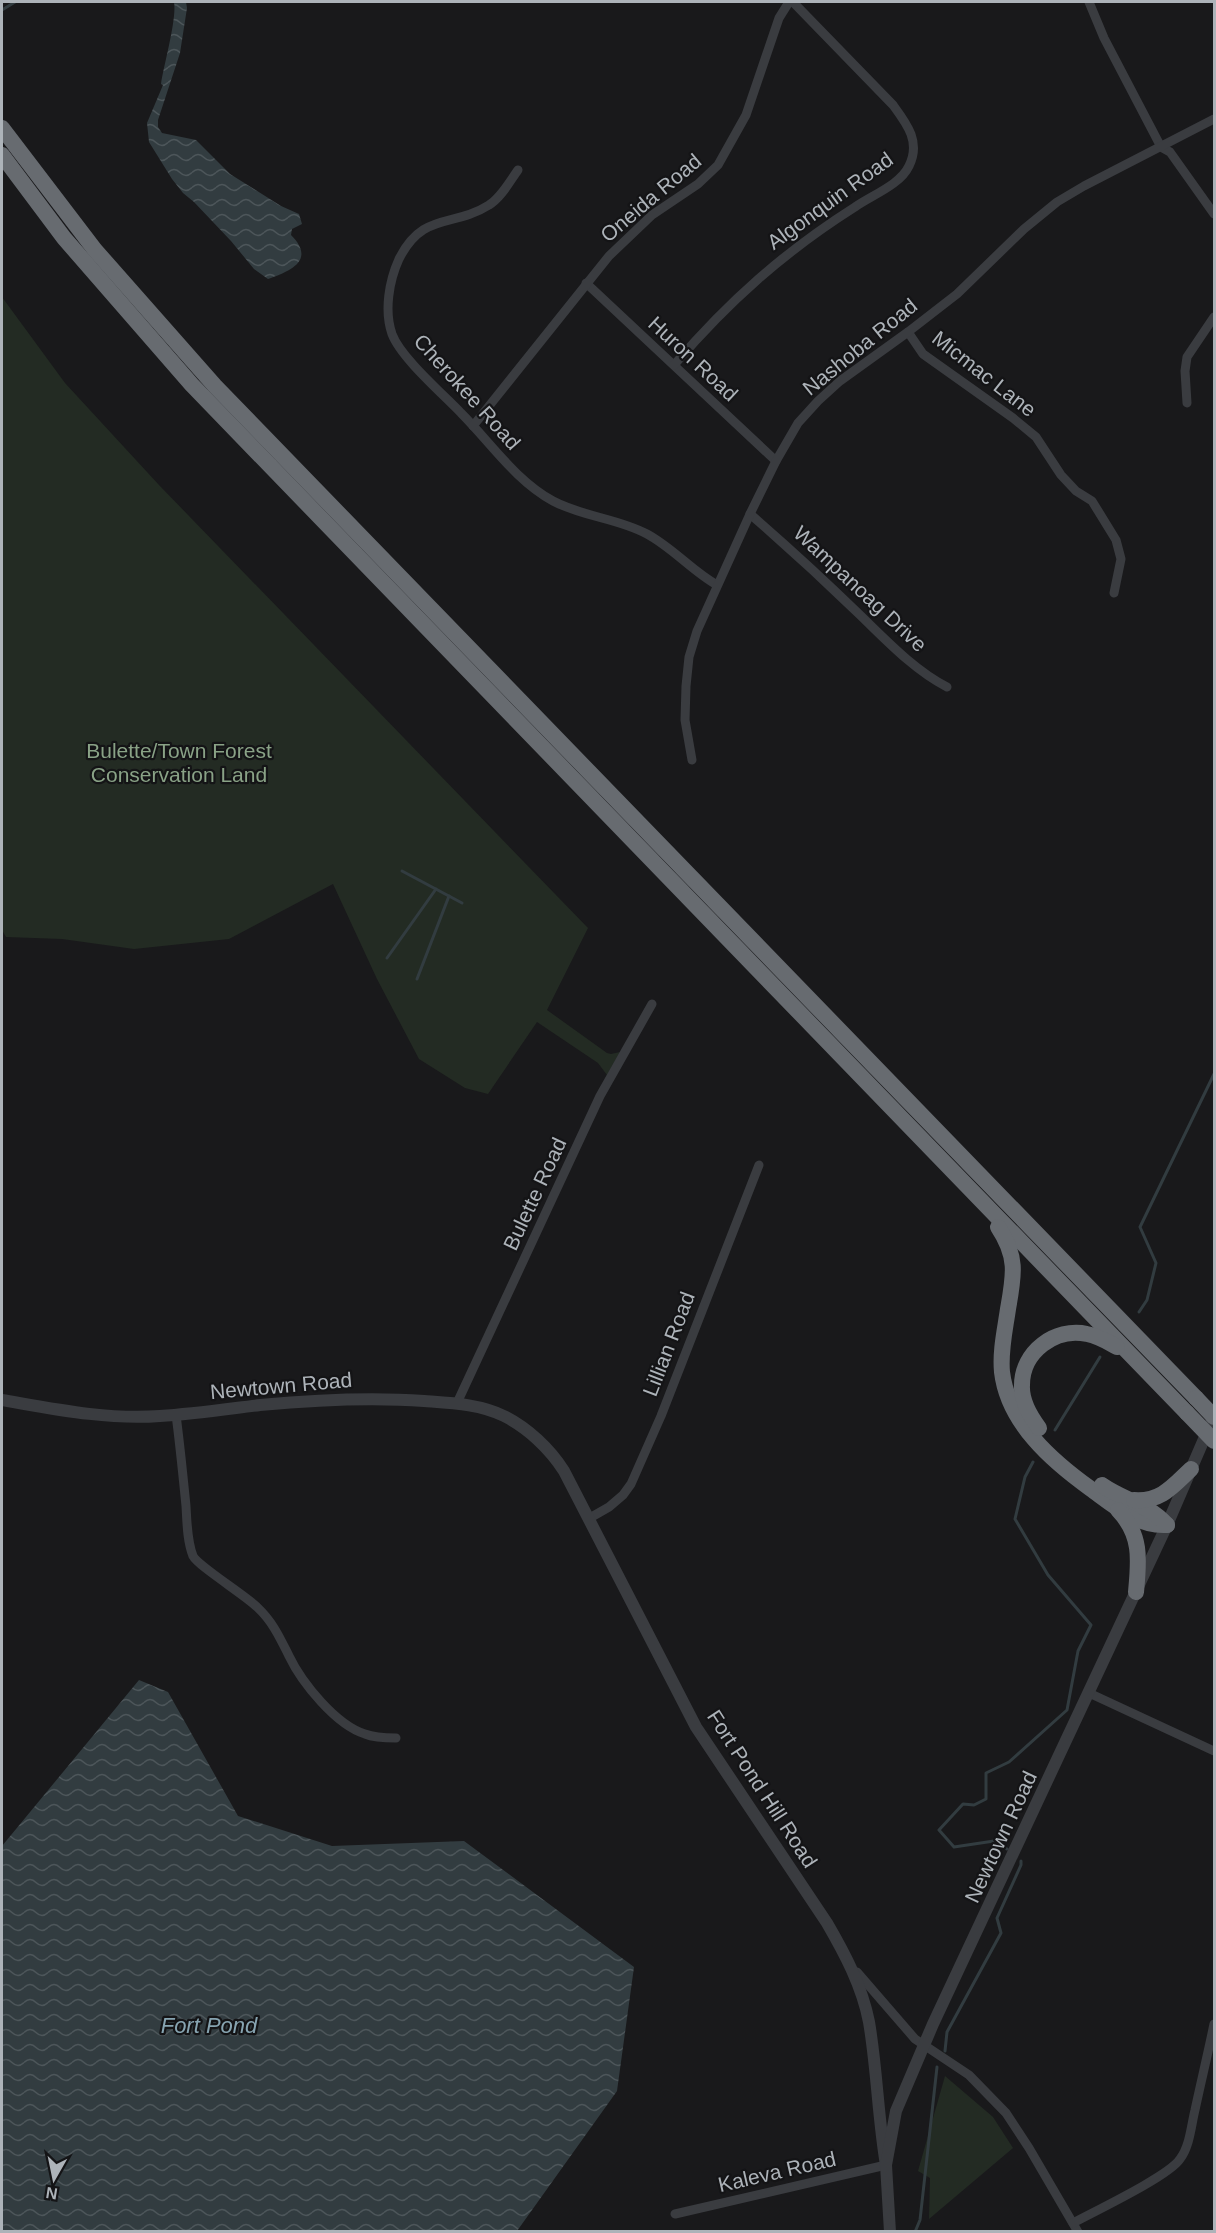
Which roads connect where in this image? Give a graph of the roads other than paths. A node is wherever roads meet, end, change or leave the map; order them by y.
1 (789, 2) edge
2 (793, 2) edge
3 (1089, 2) edge
4 (1215, 119) edge
5 (2, 128) edge
6 (1161, 147) junction
7 (2, 155) edge
8 (518, 170) dead end
9 (1215, 214) edge
10 (586, 283) junction
11 (1215, 317) edge
12 (908, 332) junction
13 (674, 365) junction
14 (1187, 403) dead end
15 (473, 426) junction
16 (776, 461) junction
17 (750, 514) junction
18 (717, 585) junction
19 (1114, 593) dead end
20 (947, 687) dead end
21 (692, 760) dead end
22 (652, 1004) dead end
23 (759, 1165) dead end
24 (982, 1200) junction
25 (1132, 1356) junction
26 (2, 1400) edge
27 (457, 1403) junction
28 (177, 1415) junction
29 (1215, 1416) edge
30 (1215, 1441) edge
31 (550, 1452) joint
32 (1191, 1469) junction
33 (1132, 1499) junction
34 (1109, 1502) junction
35 (588, 1519) junction
36 (1167, 1525) junction
37 (1136, 1592) junction
38 (1089, 1693) junction
39 (396, 1738) dead end
40 (1215, 1750) edge
41 (844, 1953) junction
42 (1215, 2024) edge
43 (924, 2046) junction
44 (886, 2165) junction
45 (675, 2214) dead end
46 (1076, 2227) edge
47 (890, 2232) edge

1 - 10 street, Oneida Road
2 - 13 street, Algonquin Road
3 - 6 street
4 - 6 street, Nashoba Road
5 - 29 highway, bridge
6 - 9 street
6 - 12 street, Nashoba Road
7 - 24 highway
8 - 15 street, Cherokee Road
10 - 13 street, Huron Road
10 - 15 street, Oneida Road
11 - 14 street
12 - 16 street, Nashoba Road
12 - 19 street, Micmac Lane
13 - 16 street, Huron Road
15 - 18 street, Cherokee Road
16 - 17 street, Nashoba Road
17 - 18 street, Nashoba Road
17 - 20 street, Wampanoag Drive
18 - 21 street, Nashoba Road
22 - 27 street, Bulette Road
23 - 35 street, Lillian Road
24 - 25 highway
24 - 34 highway
25 - 30 highway, bridge
25 - 33 highway
26 - 28 street, Newtown Road
27 - 28 street, Newtown Road
27 - 31 street, Newtown Road
28 - 39 street
29 - 32 street, Newtown Road
31 - 35 street, Fort Pond Hill Road
32 - 33 highway
32 - 36 street, Newtown Road
33 - 36 highway
34 - 36 highway
34 - 37 highway
35 - 41 street, Fort Pond Hill Road
36 - 37 street, Newtown Road
37 - 38 street, Newtown Road
38 - 40 street
38 - 43 street, Newtown Road
41 - 43 street
41 - 44 street, Fort Pond Hill Road
42 - 46 street
43 - 44 street, Newtown Road
43 - 46 street
44 - 45 street, Kaleva Road
44 - 47 street, Newtown Road

